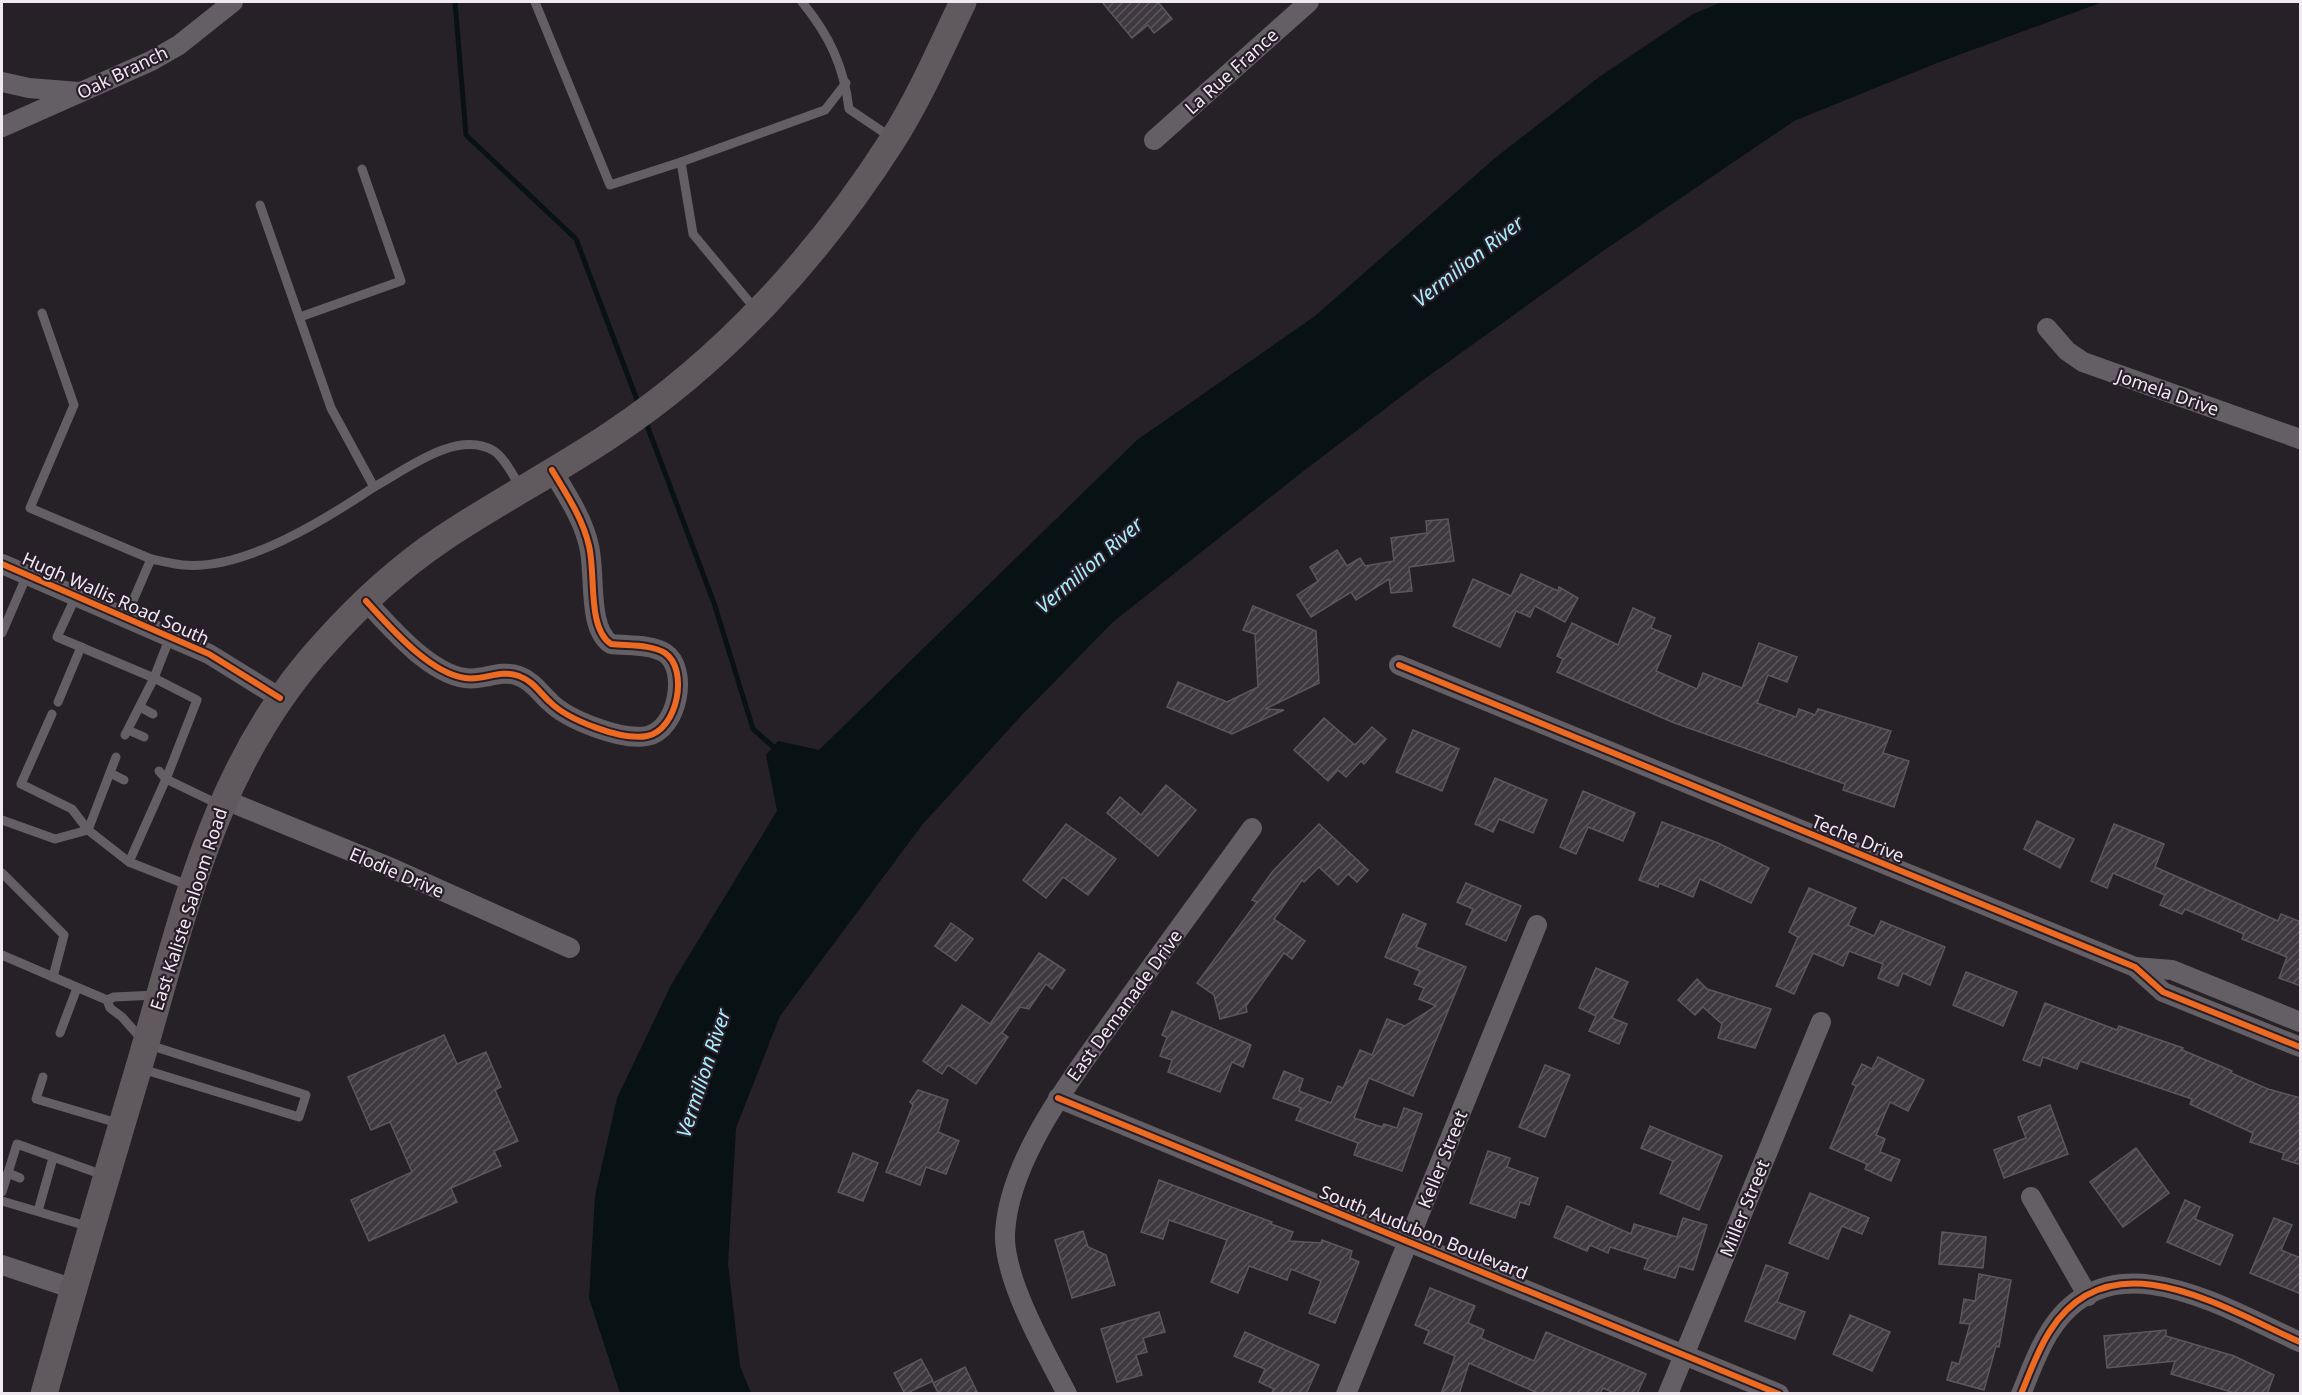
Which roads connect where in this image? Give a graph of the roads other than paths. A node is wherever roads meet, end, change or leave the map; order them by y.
1 (233, 2) edge
2 (535, 2) edge
3 (802, 2) edge
4 (963, 2) edge
5 (1309, 2) edge
6 (2, 82) edge
7 (846, 83) junction
8 (82, 92) junction
9 (2, 127) edge
10 (893, 139) junction
11 (1154, 140) dead end
12 (681, 162) junction
13 (362, 170) dead end
14 (260, 205) dead end
15 (758, 312) junction
16 (42, 314) dead end
17 (300, 317) junction
18 (2047, 328) dead end
19 (2301, 438) edge
20 (552, 470) junction
21 (374, 487) junction
22 (522, 489) junction
23 (151, 559) junction
24 (2, 564) edge
25 (27, 575) junction
26 (76, 596) junction
27 (366, 601) junction
28 (126, 617) junction
29 (2, 629) edge
30 (170, 637) junction
31 (81, 647) junction
32 (1399, 665) dead end
33 (154, 678) junction
34 (280, 698) junction
35 (58, 702) dead end
36 (140, 707) junction
37 (52, 714) dead end
38 (153, 714) dead end
39 (144, 736) dead end
40 (116, 757) dead end
41 (159, 771) dead end
42 (110, 774) junction
43 (166, 779) junction
44 (124, 780) dead end
45 (148, 792) dead end
46 (158, 796) junction
47 (221, 802) junction
48 (2, 820) edge
49 (1252, 828) dead end
50 (88, 830) junction
51 (129, 862) junction
52 (2, 873) edge
53 (192, 887) junction
54 (1537, 925) dead end
55 (570, 948) dead end
56 (2, 955) edge
57 (2135, 967) junction
58 (53, 977) junction
59 (78, 987) junction
60 (160, 994) junction
61 (107, 1000) junction
62 (1821, 1022) dead end
63 (2301, 1022) edge
64 (60, 1033) dead end
65 (2301, 1047) edge
66 (142, 1056) junction
67 (43, 1077) dead end
68 (1058, 1098) junction
69 (122, 1124) junction
70 (53, 1158) junction
71 (8, 1173) junction
72 (107, 1176) junction
73 (20, 1178) dead end
74 (2, 1192) edge
75 (2031, 1197) dead end
76 (2, 1201) edge
77 (38, 1211) junction
78 (92, 1228) junction
79 (1408, 1242) junction
80 (2, 1265) edge
81 (74, 1288) junction
82 (2088, 1296) junction
83 (2301, 1342) edge
84 (1684, 1354) junction
85 (44, 1394) edge
86 (1067, 1394) edge
87 (1346, 1394) edge
88 (1668, 1394) edge
89 (1779, 1394) edge
90 (2021, 1394) edge

1 - 8 street, Oak Branch
2 - 12 lane
3 - 7 lane
4 - 10 main road, East Kaliste Saloom Road
5 - 11 street, La Rue France
6 - 8 street
7 - 10 lane
7 - 12 lane
8 - 9 street, Oak Branch
10 - 15 main road, East Kaliste Saloom Road
12 - 15 lane
13 - 17 lane
14 - 17 lane
15 - 20 main road, East Kaliste Saloom Road
16 - 23 lane
17 - 21 lane
18 - 19 street, Jomela Drive
20 - 22 main road, East Kaliste Saloom Road
20 - 27 street
21 - 22 lane
21 - 23 lane
22 - 27 main road, East Kaliste Saloom Road
23 - 28 lane
24 - 25 street, Hugh Wallis Road South
25 - 26 street, Hugh Wallis Road South
25 - 29 lane
26 - 28 street, Hugh Wallis Road South
26 - 31 lane
27 - 34 main road, East Kaliste Saloom Road
28 - 30 street, Hugh Wallis Road South
30 - 33 lane
30 - 34 street, Hugh Wallis Road South
31 - 33 lane
31 - 35 lane
32 - 57 street, Teche Drive
33 - 36 lane
33 - 43 lane
34 - 47 main road, East Kaliste Saloom Road
36 - 38 lane
36 - 39 lane
37 - 50 lane
40 - 42 lane
41 - 43 lane
42 - 44 lane
42 - 50 lane
43 - 46 lane
43 - 47 lane
45 - 46 lane
46 - 51 lane
47 - 53 main road, East Kaliste Saloom Road
47 - 55 street, Elodie Drive
48 - 50 lane
49 - 68 street, East Demanade Drive
50 - 51 lane
51 - 53 lane
52 - 58 lane
53 - 60 main road, East Kaliste Saloom Road
54 - 79 street, Keller Street
56 - 58 lane
57 - 63 street, Teche Drive
57 - 65 street, Teche Drive
58 - 59 lane
59 - 61 lane
59 - 64 lane
60 - 61 lane
60 - 66 main road, East Kaliste Saloom Road
61 - 66 lane
62 - 84 street, Miller Street
66 - 66 lane
66 - 69 main road, East Kaliste Saloom Road
67 - 69 lane
68 - 79 street, South Audubon Boulevard
68 - 86 street, East Demanade Drive
69 - 72 main road, East Kaliste Saloom Road
70 - 71 lane
70 - 72 lane
70 - 77 lane
71 - 73 lane
71 - 74 lane
72 - 78 main road, East Kaliste Saloom Road
75 - 82 street
76 - 77 lane
77 - 78 lane
78 - 81 main road, East Kaliste Saloom Road
79 - 84 street, South Audubon Boulevard
79 - 87 street, Keller Street
80 - 81 street
81 - 85 main road, East Kaliste Saloom Road
82 - 83 street
82 - 90 street
84 - 88 street, Miller Street
84 - 89 street, South Audubon Boulevard

